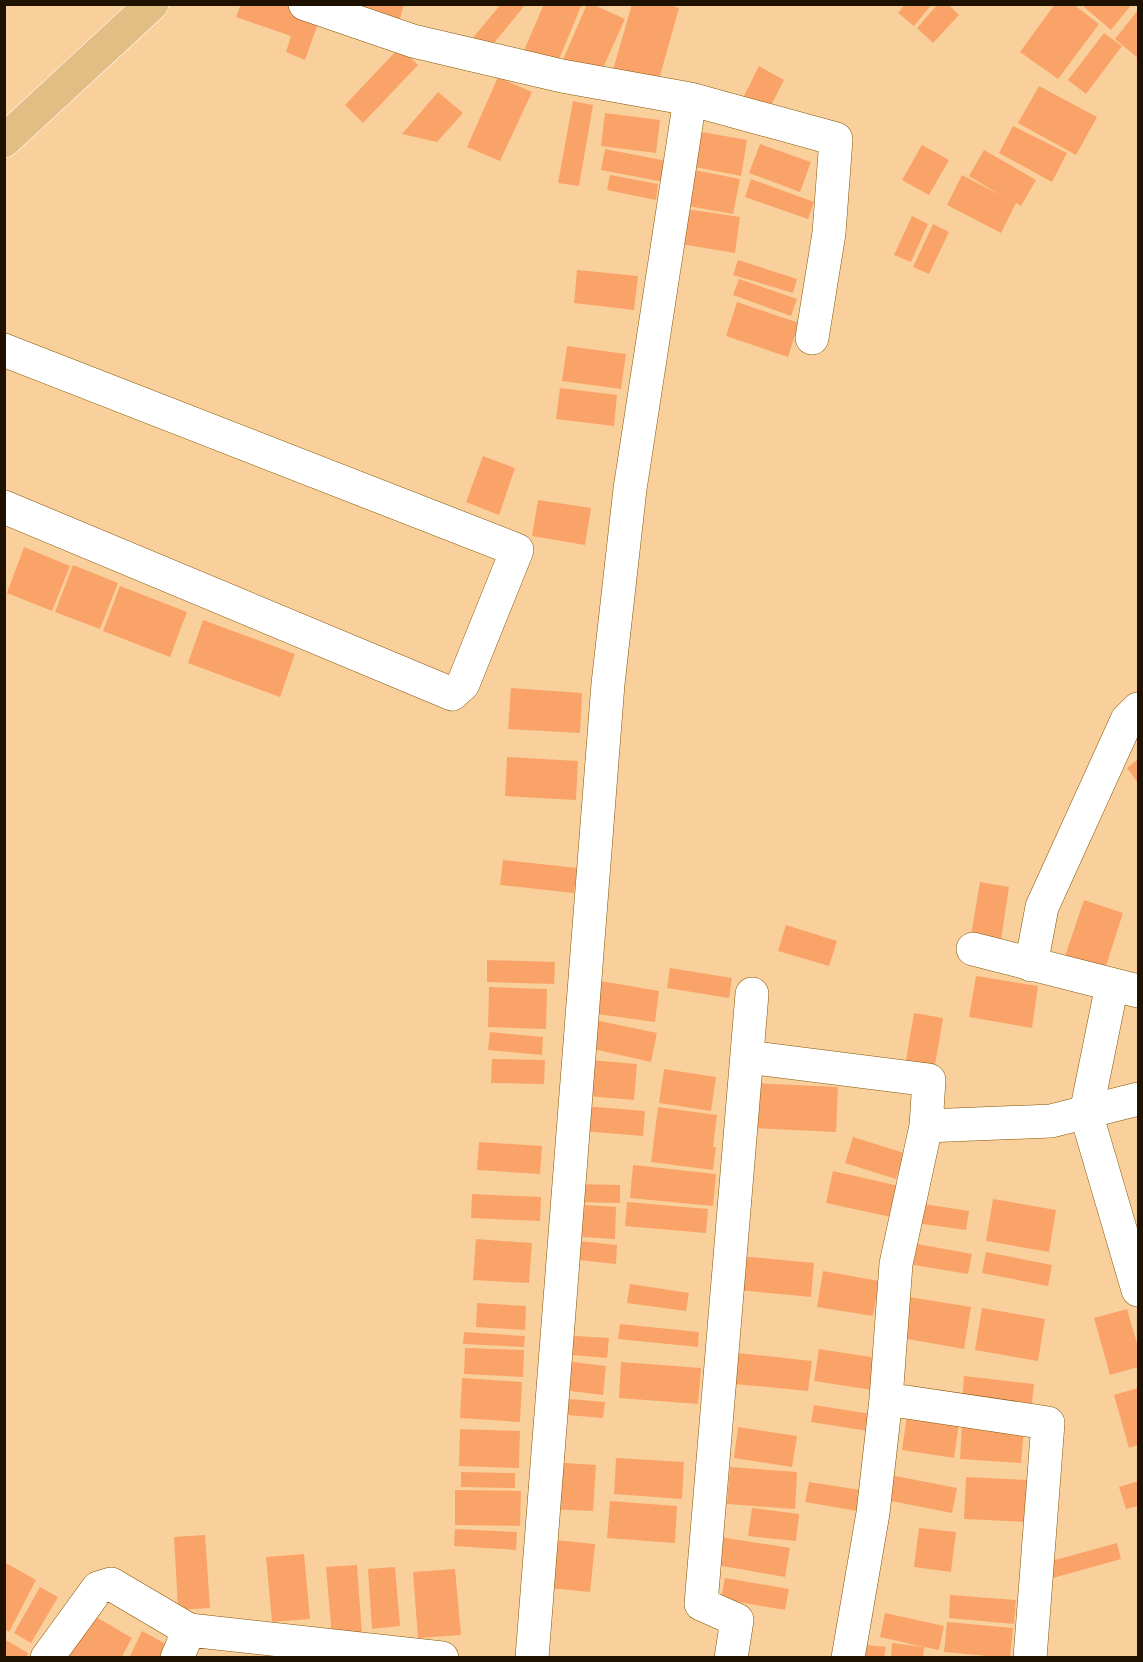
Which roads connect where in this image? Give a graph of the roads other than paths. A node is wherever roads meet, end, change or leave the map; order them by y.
1 (152, 4) edge
2 (305, 4) edge
3 (690, 99) junction
4 (4, 141) edge
5 (812, 338) dead end
6 (4, 350) edge
7 (4, 507) edge
8 (1138, 709) edge
9 (973, 949) dead end
10 (1031, 965) junction
11 (1125, 988) edge
12 (752, 994) dead end
13 (748, 1057) junction
14 (1138, 1099) edge
15 (1086, 1113) junction
16 (926, 1126) junction
17 (1138, 1290) edge
18 (886, 1399) junction
19 (183, 1644) edge
20 (47, 1658) edge
21 (442, 1658) edge
22 (532, 1658) edge
23 (731, 1658) edge
24 (848, 1658) edge
25 (1030, 1658) edge

1 - 4 main road
2 - 3 street
3 - 5 street
3 - 22 street
6 - 7 street
8 - 10 street
9 - 10 street
10 - 11 street
11 - 15 street
12 - 13 street
13 - 16 street
13 - 23 street
14 - 15 street
15 - 16 street
15 - 17 street
16 - 18 street
18 - 24 street
18 - 25 street
19 - 20 street
19 - 21 street

